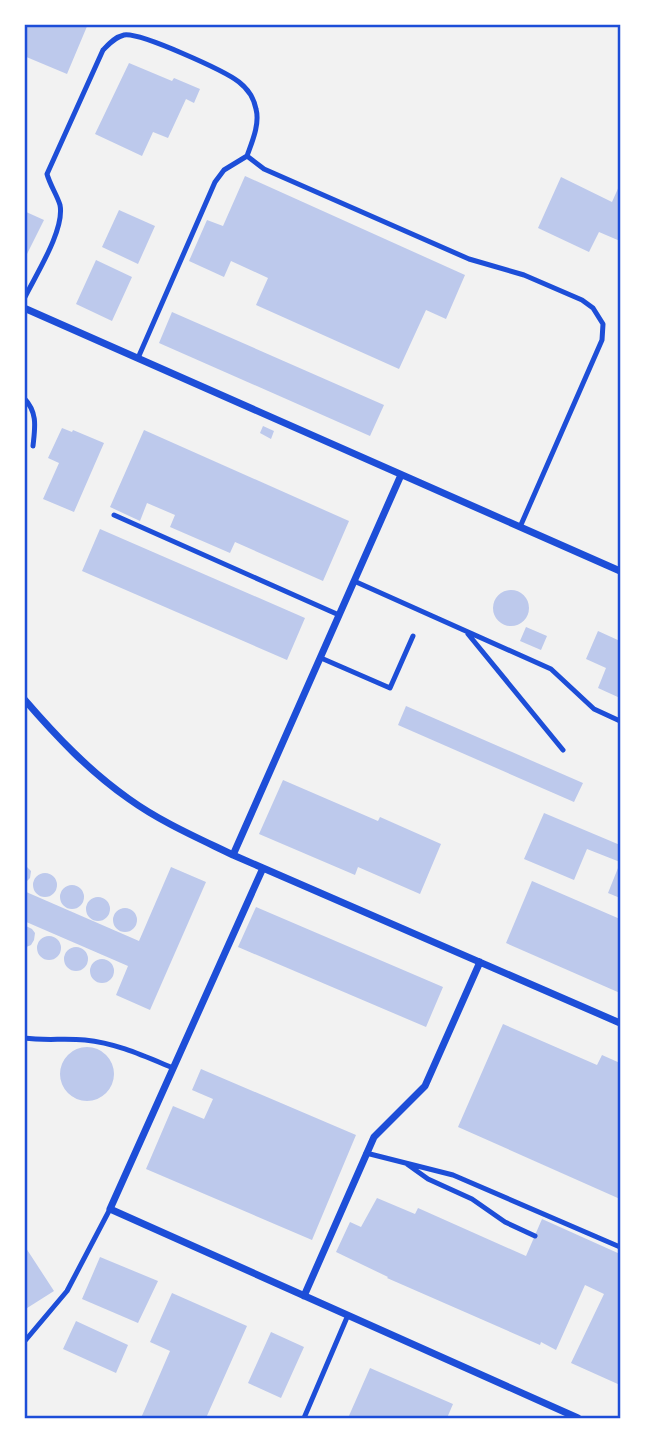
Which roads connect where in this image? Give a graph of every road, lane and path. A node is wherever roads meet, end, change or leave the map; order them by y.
1 (247, 156) junction
2 (24, 299) edge
3 (24, 308) edge
4 (138, 358) junction
5 (24, 398) edge
6 (33, 446) dead end
7 (401, 475) junction
8 (114, 515) dead end
9 (520, 527) junction
10 (621, 571) edge
11 (354, 581) junction
12 (339, 615) junction
13 (466, 631) junction
14 (413, 636) dead end
15 (321, 657) junction
16 (24, 699) edge
17 (621, 721) edge
18 (563, 750) dead end
19 (233, 855) junction
20 (263, 868) junction
21 (480, 962) junction
22 (621, 1023) edge
23 (24, 1038) edge
24 (173, 1068) junction
25 (366, 1153) junction
26 (404, 1162) junction
27 (110, 1209) junction
28 (535, 1236) dead end
29 (621, 1247) edge
30 (304, 1296) junction
31 (348, 1315) junction
32 (24, 1342) edge
33 (304, 1419) edge
34 (578, 1419) edge

1 - 2 lane
1 - 4 lane
1 - 9 lane
3 - 4 street
4 - 7 street
5 - 6 lane
7 - 9 street
7 - 11 street
8 - 12 lane
9 - 10 street
11 - 12 street
11 - 13 lane
12 - 15 street
13 - 17 lane
13 - 18 lane
14 - 15 lane
15 - 19 street
16 - 19 street
19 - 20 street
20 - 21 street
20 - 24 street
21 - 22 street
21 - 25 street
23 - 24 lane
24 - 27 street
25 - 26 lane
25 - 30 street
26 - 28 lane
26 - 29 lane
27 - 30 street
27 - 32 lane
30 - 31 street
31 - 33 lane
31 - 34 street

